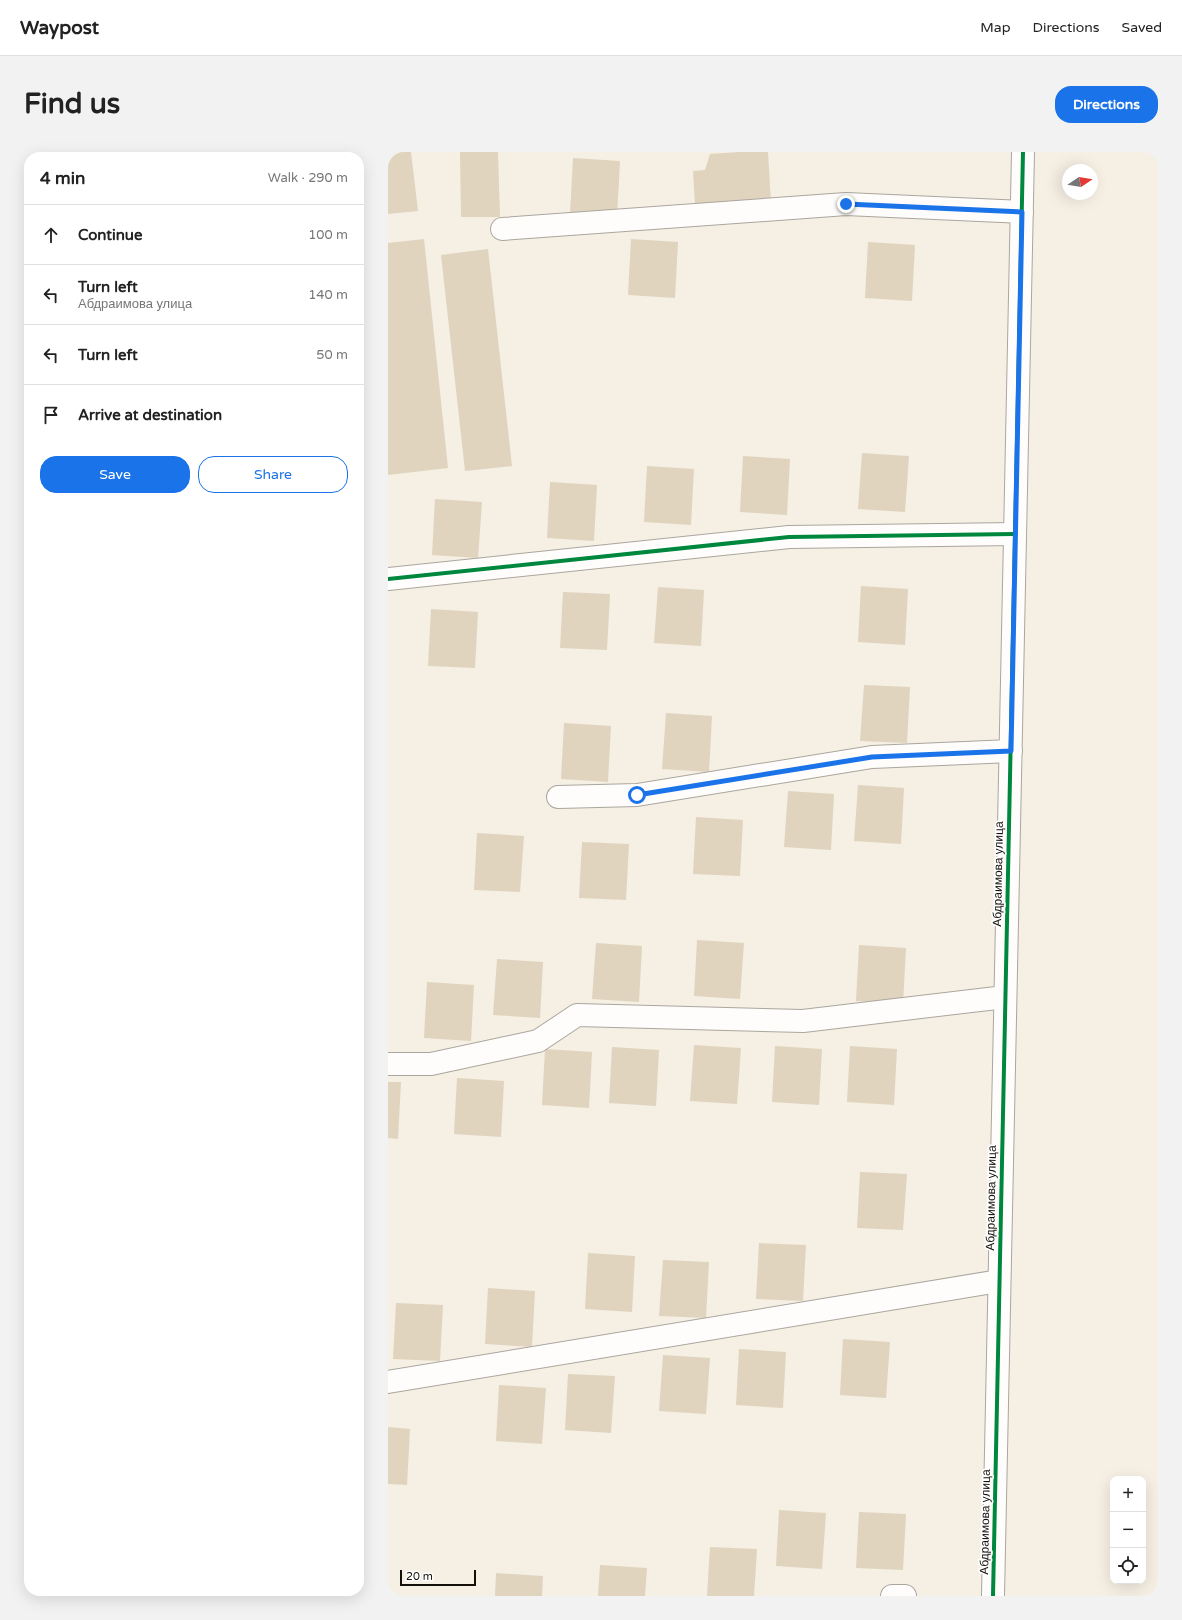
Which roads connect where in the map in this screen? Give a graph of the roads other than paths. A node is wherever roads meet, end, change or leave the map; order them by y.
1 (1023, 152) edge
2 (1022, 212) junction
3 (502, 230) dead end
4 (1015, 534) junction
5 (388, 579) edge
6 (1011, 751) junction
7 (558, 797) dead end
8 (1005, 997) junction
9 (388, 1064) edge
10 (999, 1281) junction
11 (388, 1382) edge
12 (892, 1596) edge
13 (905, 1596) edge
14 (993, 1596) edge

1 - 2 street, Абдраимова улица
2 - 3 street
2 - 4 street, Абдраимова улица
4 - 5 street
4 - 6 street, Абдраимова улица
6 - 7 street
6 - 8 street, Абдраимова улица
8 - 9 street
8 - 10 street, Абдраимова улица
10 - 11 street
10 - 14 street, Абдраимова улица
12 - 13 street

